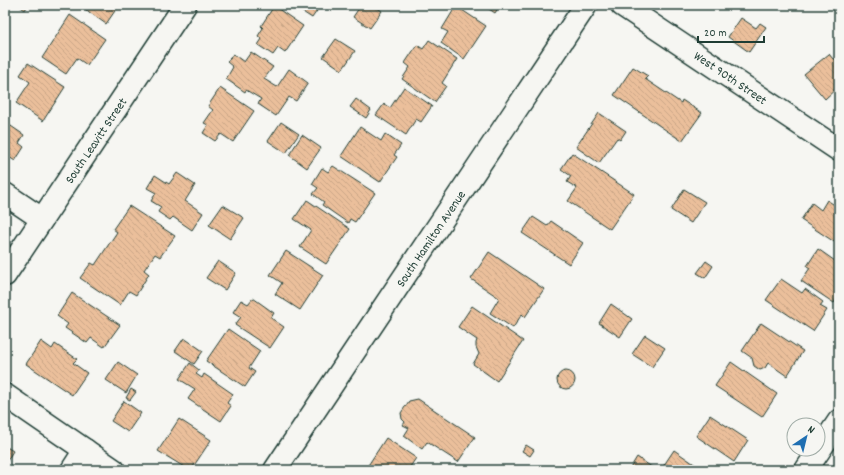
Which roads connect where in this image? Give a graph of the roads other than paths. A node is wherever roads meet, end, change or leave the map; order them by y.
1 (184, 5) edge
2 (586, 5) edge
3 (622, 5) edge
4 (839, 150) edge
5 (5, 194) edge
6 (42, 219) junction
7 (5, 274) edge
8 (5, 395) edge
9 (839, 421) edge
10 (85, 450) junction
11 (72, 470) edge
12 (114, 470) edge
13 (275, 470) edge
14 (806, 470) edge

1 - 6 street, South Leavitt Street
2 - 13 street, South Hamilton Avenue
3 - 4 street, West 90th Street
5 - 6 street
6 - 7 street, South Leavitt Street
8 - 10 street
9 - 14 street
10 - 11 street
10 - 12 street

